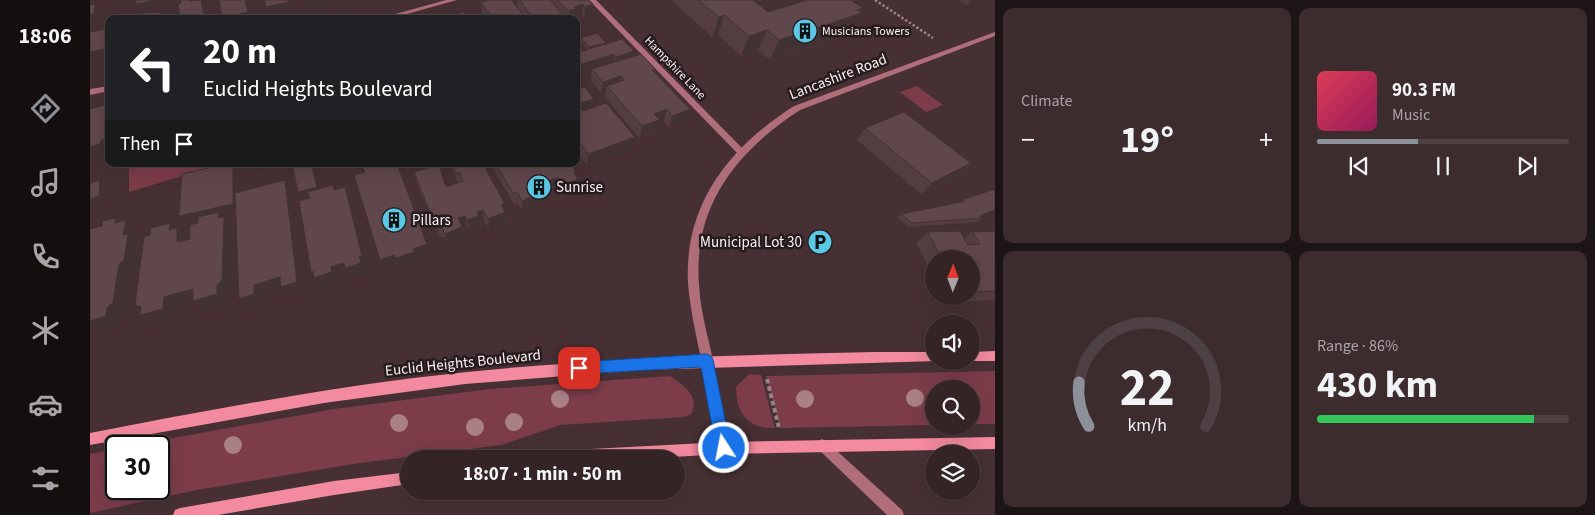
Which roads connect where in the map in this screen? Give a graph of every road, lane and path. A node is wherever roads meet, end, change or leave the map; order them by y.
1 (454, 0) edge
2 (592, 0) edge
3 (875, 0) edge
4 (396, 15) edge
5 (995, 34) edge
6 (933, 38) dead end
7 (105, 89) edge
8 (90, 92) edge
9 (741, 152) junction
10 (995, 356) edge
11 (925, 357) edge
12 (980, 357) edge
13 (706, 360) junction
14 (766, 376) dead end
15 (779, 428) dead end
16 (90, 439) edge
17 (995, 443) edge
18 (822, 445) junction
19 (724, 448) junction
20 (685, 450) edge
21 (400, 479) edge
22 (180, 515) edge
23 (897, 515) edge

1 - 4 street
2 - 9 street, Hampshire Lane
3 - 6 path
5 - 9 street, Lancashire Road
7 - 8 street
9 - 13 street, Lancashire Road
10 - 12 main road
11 - 13 main road, Euclid Heights Boulevard
13 - 16 main road, Euclid Heights Boulevard
13 - 19 street, Lancashire Road
14 - 15 path
17 - 18 main road
18 - 19 main road
18 - 23 street
19 - 20 main road
21 - 22 main road

